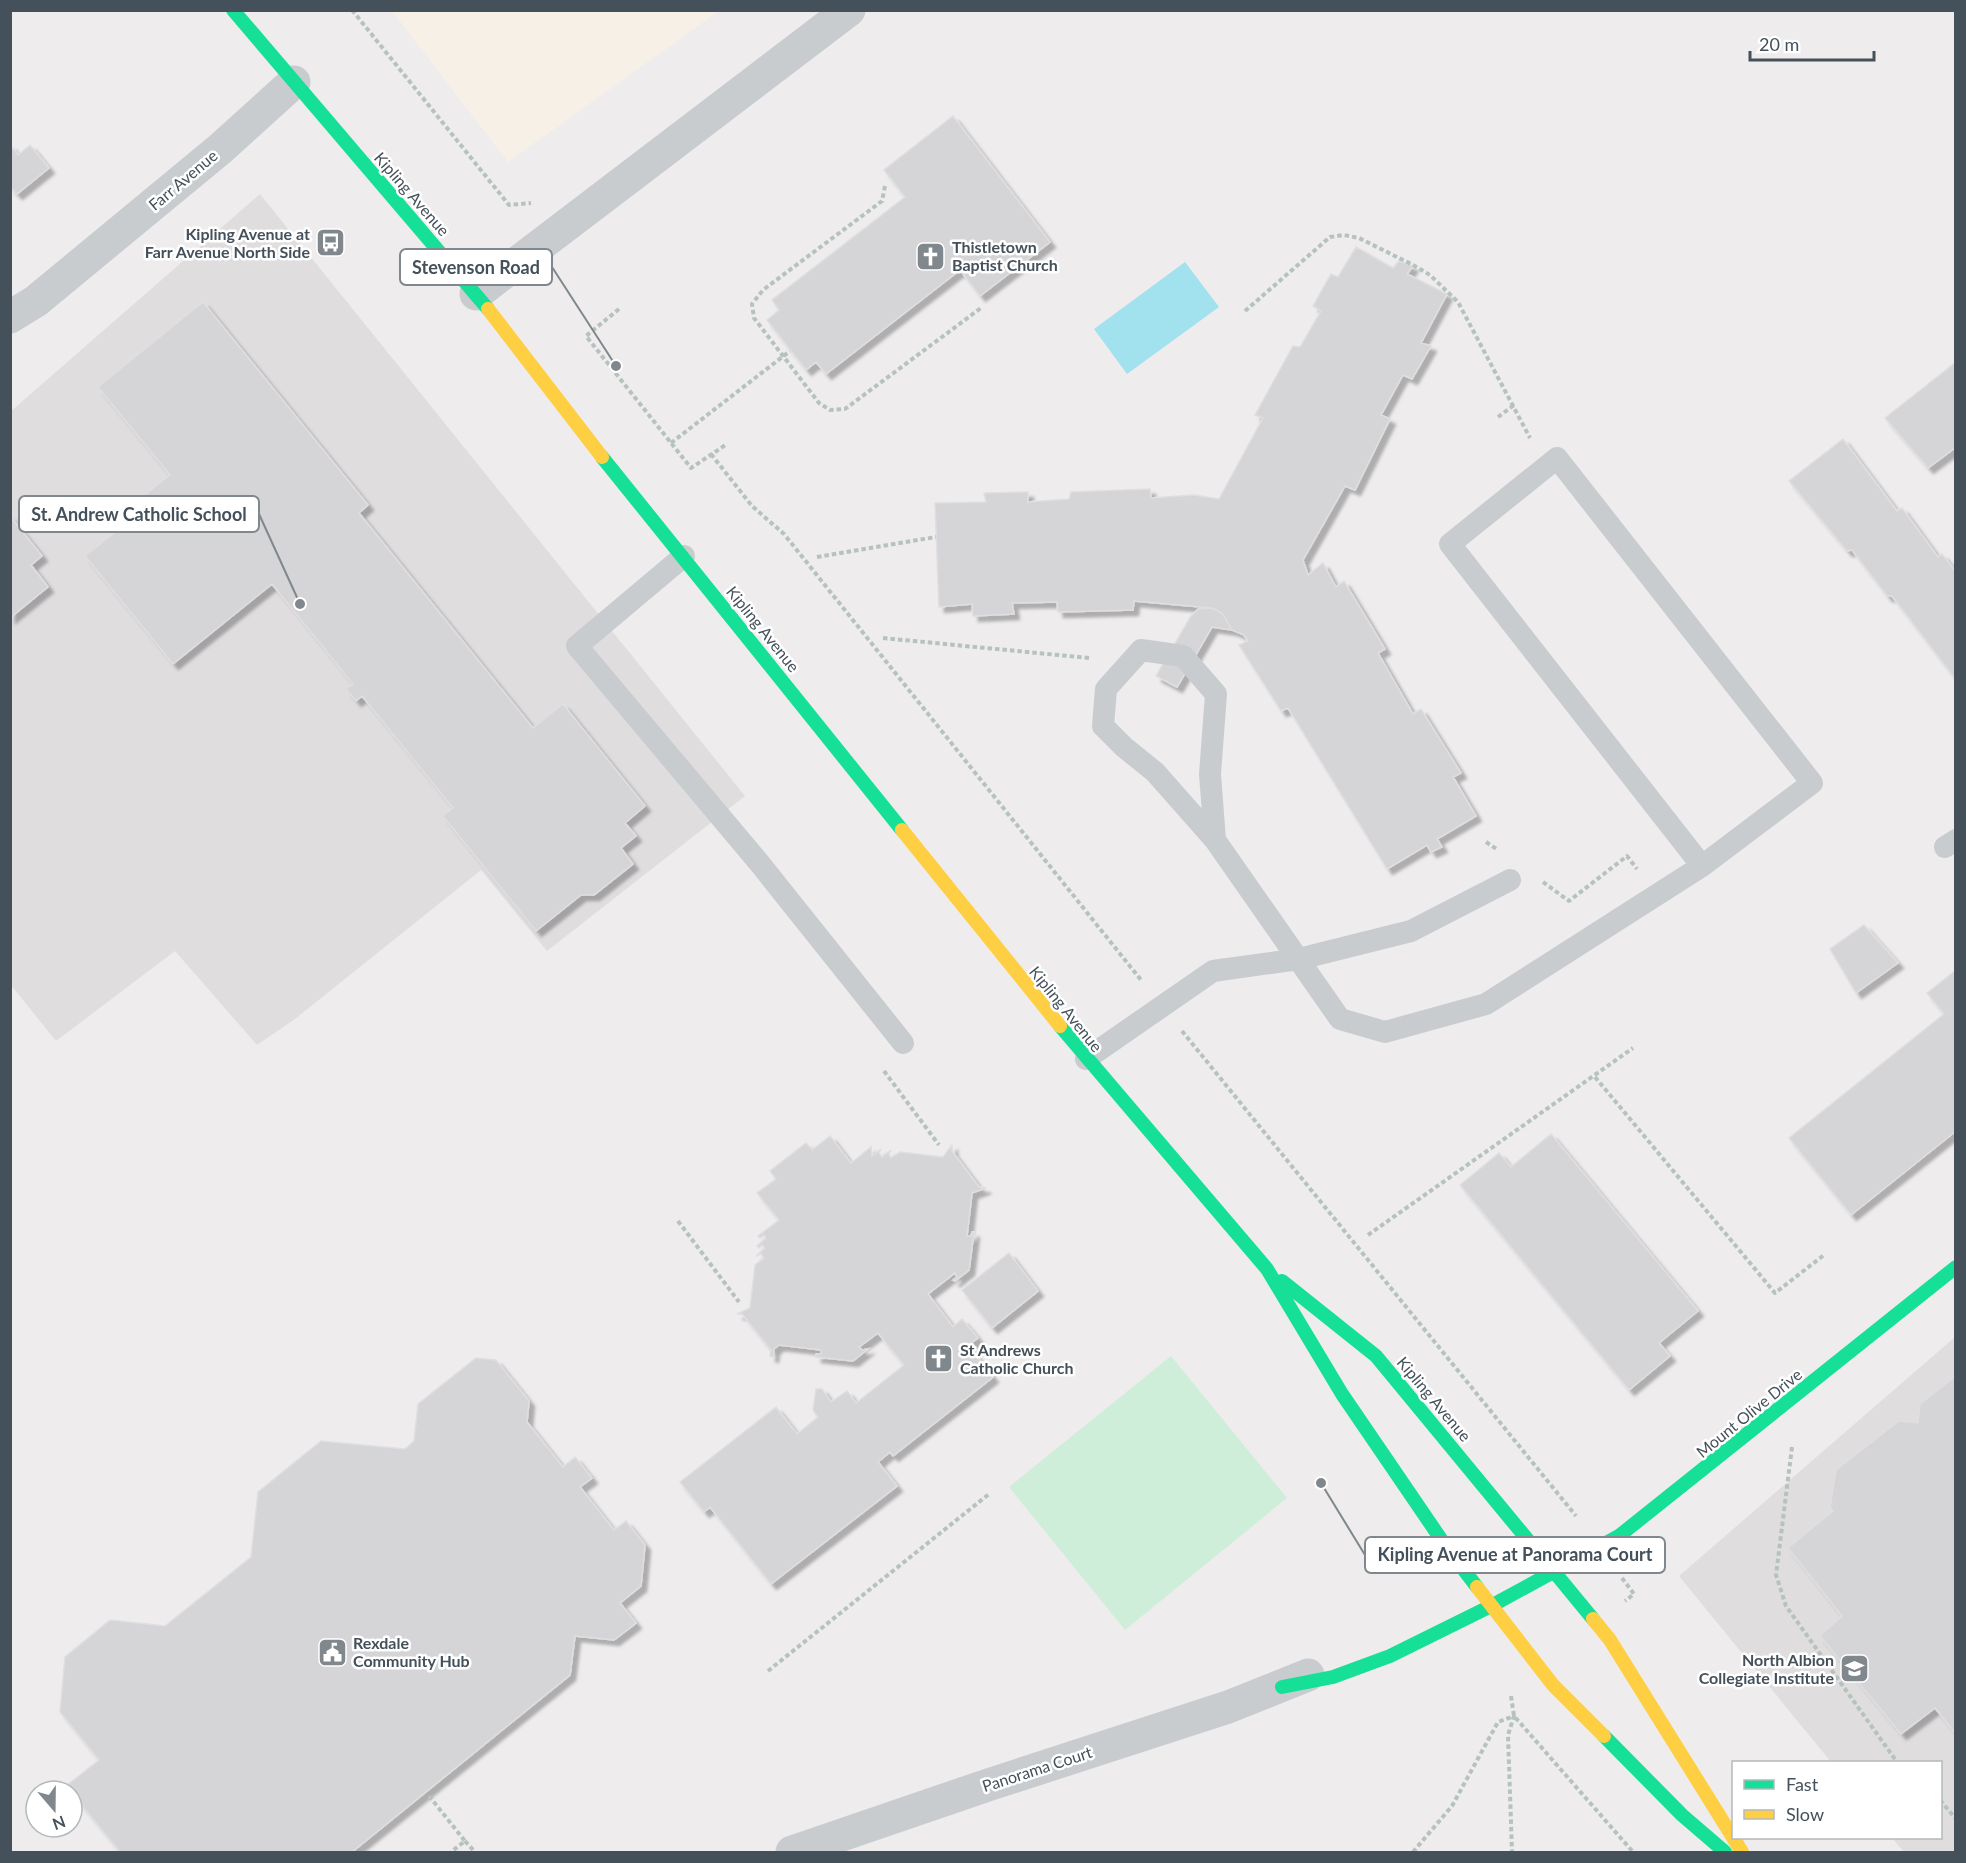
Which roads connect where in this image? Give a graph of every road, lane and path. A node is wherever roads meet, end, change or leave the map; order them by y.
1 (233, 10) edge
2 (352, 10) edge
3 (849, 10) edge
4 (294, 82) junction
5 (885, 186) dead end
6 (531, 203) dead end
7 (476, 294) junction
8 (981, 308) dead end
9 (619, 309) dead end
10 (1245, 311) dead end
11 (10, 317) edge
12 (790, 351) dead end
13 (782, 357) junction
14 (1514, 405) junction
15 (1498, 417) dead end
16 (671, 443) junction
17 (727, 444) dead end
18 (1557, 458) junction
19 (936, 537) dead end
20 (684, 556) junction
21 (817, 557) dead end
22 (883, 638) dead end
23 (1130, 662) junction
24 (1215, 840) junction
25 (1486, 842) dead end
26 (1505, 855) dead end
27 (1702, 866) junction
28 (1510, 880) dead end
29 (1541, 881) dead end
30 (1657, 895) junction
31 (1299, 959) junction
32 (903, 1043) dead end
33 (1633, 1048) dead end
34 (1086, 1059) junction
35 (878, 1062) dead end
36 (1595, 1077) junction
37 (939, 1145) dead end
38 (678, 1221) dead end
39 (1368, 1235) dead end
40 (1824, 1255) dead end
41 (1956, 1267) edge
42 (1267, 1269) junction
43 (738, 1302) dead end
44 (1799, 1394) junction
45 (989, 1494) dead end
46 (1555, 1572) junction
47 (1491, 1606) junction
48 (1432, 1634) joint
49 (768, 1671) dead end
50 (1514, 1716) junction
51 (1896, 1761) edge
52 (429, 1796) dead end
53 (1942, 1801) edge
54 (1956, 1820) edge
55 (1732, 1836) edge
56 (1734, 1839) edge
57 (465, 1841) junction
58 (852, 1843) edge
59 (451, 1852) edge
60 (475, 1852) edge
61 (792, 1852) edge
62 (1413, 1852) edge
63 (1512, 1852) edge
64 (1633, 1852) edge
65 (1725, 1852) edge
66 (1742, 1852) edge

1 - 4 main road, Kipling Avenue
2 - 6 path
3 - 7 street
4 - 7 main road, Kipling Avenue
4 - 11 street, Farr Avenue
5 - 13 path
7 - 20 main road, Kipling Avenue
8 - 13 path
9 - 16 path
10 - 14 path
12 - 13 path
13 - 16 path
14 - 15 path
14 - 18 path
16 - 17 path
18 - 27 lane
18 - 27 lane
19 - 21 path
20 - 32 lane
20 - 34 main road, Kipling Avenue
22 - 23 path
23 - 24 lane
23 - 24 lane
24 - 31 lane
25 - 26 path
27 - 30 lane
28 - 31 lane
29 - 30 path
30 - 31 lane
31 - 34 lane
33 - 36 path
34 - 42 main road, Kipling Avenue
35 - 37 path
36 - 39 path
36 - 40 path
38 - 43 path
41 - 44 main road, Mount Olive Drive
42 - 46 main road, Kipling Avenue
42 - 47 main road, Kipling Avenue
44 - 46 main road, Mount Olive Drive
44 - 51 path
45 - 49 path
46 - 47 main road
46 - 55 main road, Kipling Avenue
47 - 48 main road, Panorama Court
47 - 65 main road, Kipling Avenue
48 - 58 street, Panorama Court
50 - 62 path
50 - 63 path
50 - 64 path
52 - 57 path
53 - 54 path
56 - 66 main road, Kipling Avenue
57 - 59 path
57 - 60 path
58 - 61 street, Panorama Court

